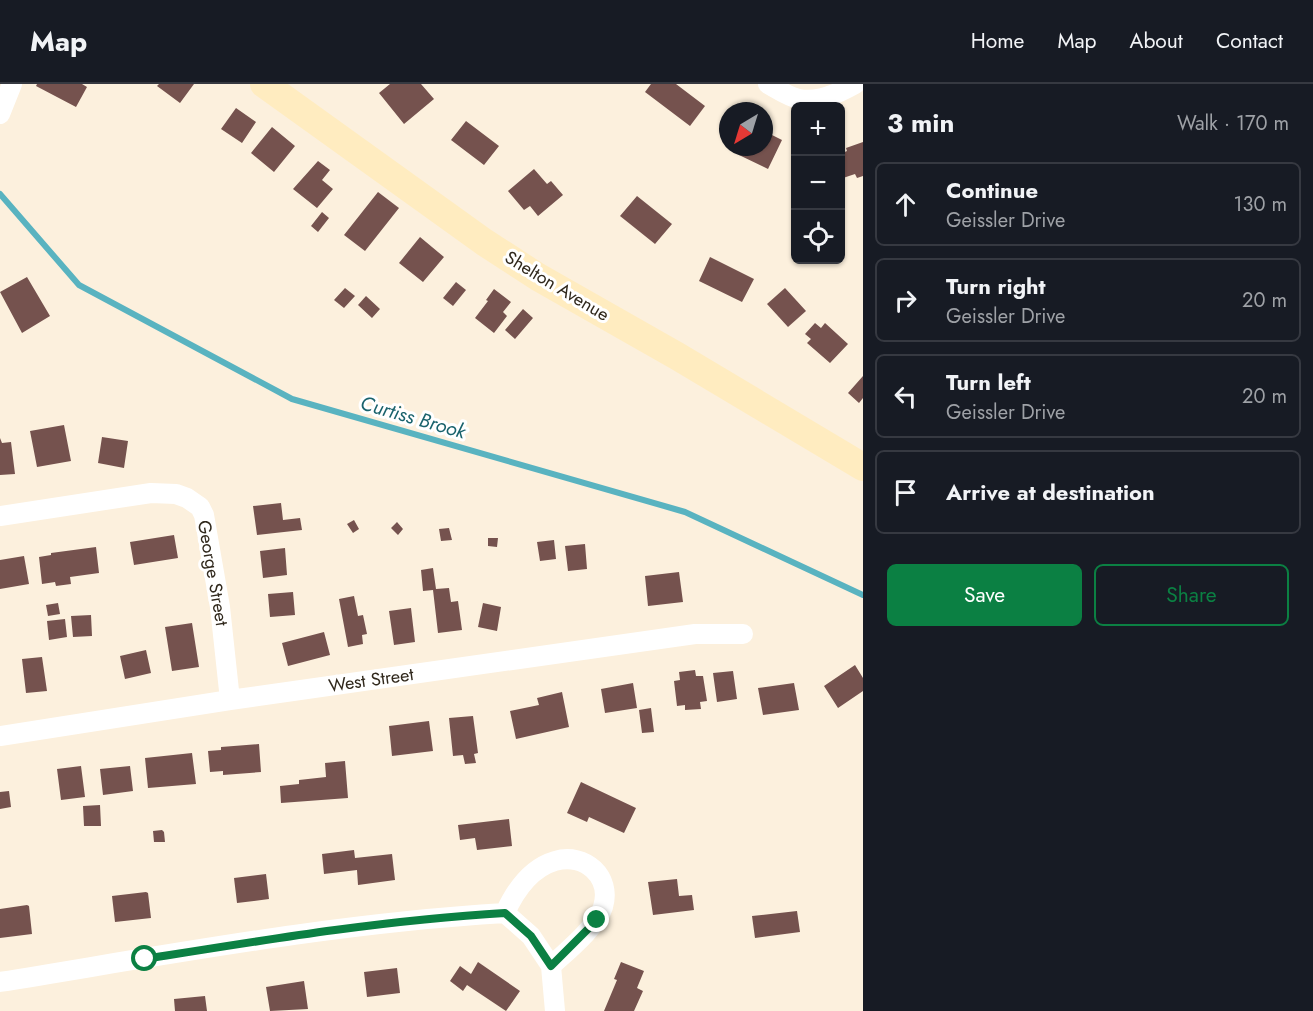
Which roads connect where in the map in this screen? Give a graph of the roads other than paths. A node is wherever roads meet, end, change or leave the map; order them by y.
1 (12, 84) edge
2 (264, 84) edge
3 (768, 84) edge
4 (855, 84) edge
5 (0, 114) edge
6 (863, 467) edge
7 (0, 516) edge
8 (743, 634) dead end
9 (230, 700) junction
10 (0, 736) edge
11 (505, 913) junction
12 (551, 966) junction
13 (0, 982) edge
14 (555, 1011) edge

1 - 5 street
2 - 6 main road, Shelton Avenue
3 - 4 street
7 - 9 street, George Street
8 - 9 street, West Street
9 - 10 street, West Street
11 - 12 street
11 - 12 street
11 - 13 street
12 - 14 street

